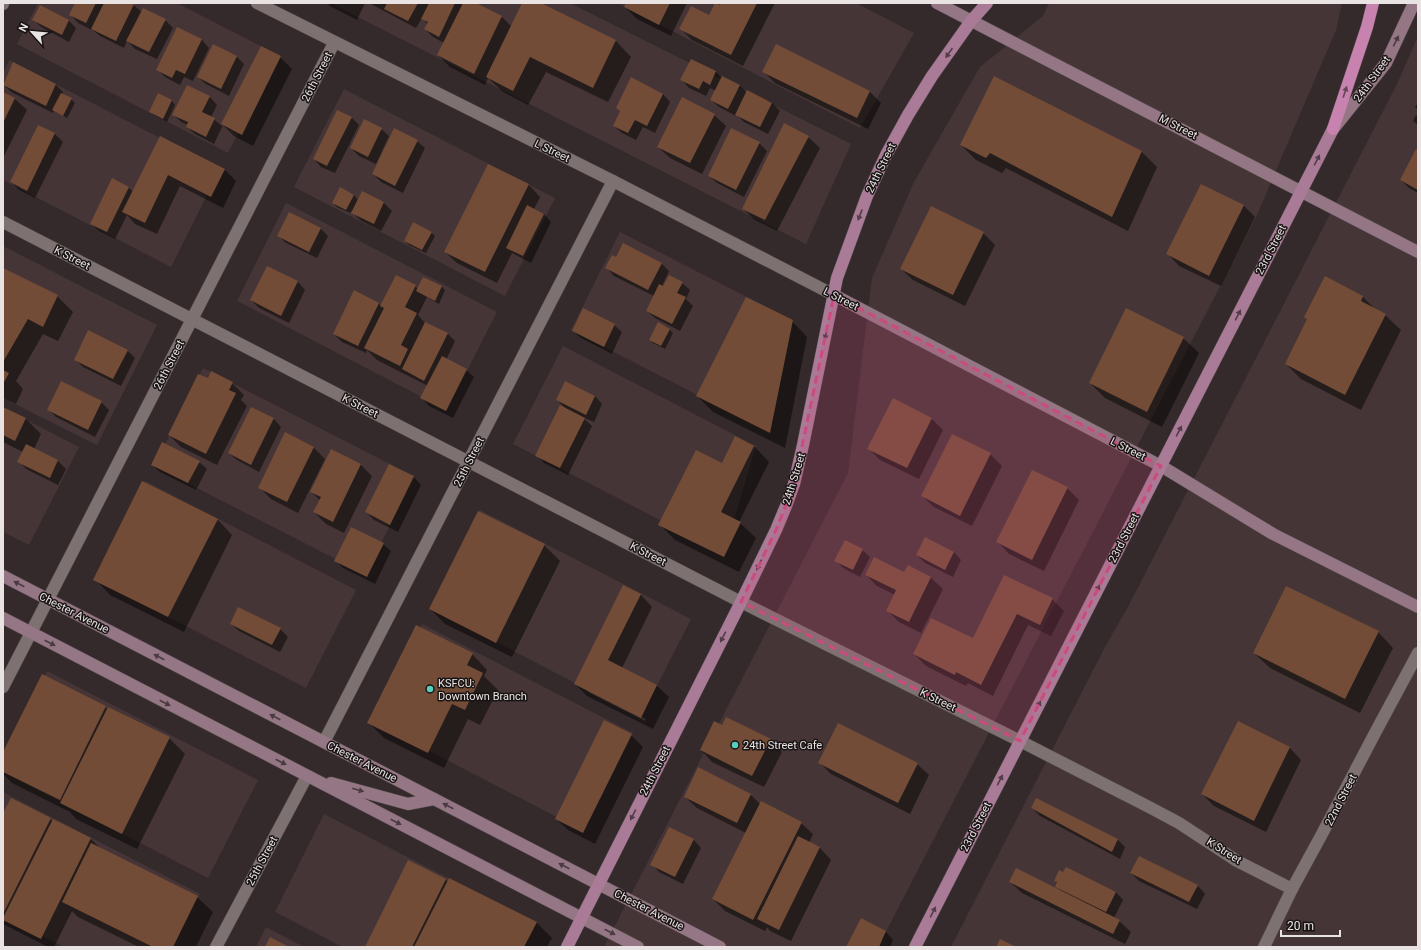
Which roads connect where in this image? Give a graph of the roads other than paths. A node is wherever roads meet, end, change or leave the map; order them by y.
1 (257, 3) edge
2 (937, 3) edge
3 (987, 3) edge
4 (1373, 3) edge
5 (1414, 3) edge
6 (272, 6) edge
7 (971, 21) junction
8 (334, 43) junction
9 (1333, 129) junction
10 (613, 181) junction
11 (1301, 191) junction
12 (3, 222) edge
13 (1418, 252) edge
14 (834, 295) junction
15 (192, 319) junction
16 (469, 462) junction
17 (1161, 466) junction
18 (3, 576) edge
19 (48, 599) junction
20 (741, 602) junction
21 (1418, 607) edge
22 (3, 618) edge
23 (31, 633) junction
24 (1418, 652) edge
25 (3, 686) edge
26 (1020, 741) junction
27 (324, 742) junction
28 (307, 776) junction
29 (434, 799) junction
30 (598, 884) junction
31 (1292, 889) junction
32 (581, 918) junction
33 (216, 947) edge
34 (567, 947) edge
35 (638, 947) edge
36 (720, 947) edge
37 (915, 947) edge
38 (1264, 947) edge

1 - 6 street, L Street
2 - 7 main road, M Street
3 - 7 main road, 24th Street
9 -> 4 highway
9 -> 5 main road, 24th Street
6 - 8 street, L Street
7 - 11 main road, M Street
7 -> 14 main road, 24th Street
8 - 10 street, L Street
8 - 15 street, 26th Street
11 -> 9 main road, 23rd Street
10 - 14 street, L Street
10 - 16 street, 25th Street
11 - 13 main road, M Street
17 -> 11 main road, 23rd Street
12 - 15 street, K Street
14 - 17 main road, L Street
14 -> 20 main road, 24th Street
15 - 16 street, K Street
15 - 19 street, 26th Street
16 - 20 street, K Street
16 - 27 street, 25th Street
17 - 21 main road, L Street
26 -> 17 main road, 23rd Street
19 -> 18 main road, Chester Avenue
19 - 23 street, 26th Street
27 -> 19 main road, Chester Avenue
20 - 26 street, K Street
20 -> 30 main road, 24th Street
22 - 23 main road
23 - 25 street, 26th Street
23 -> 28 main road
24 - 31 street, 22nd Street
26 - 31 street, K Street
37 -> 26 main road, 23rd Street
27 - 29 main road, Chester Avenue
28 -> 29 main road
28 -> 32 main road
28 - 33 street, 25th Street
30 -> 29 main road, Chester Avenue
30 - 32 main road, 24th Street
30 - 36 main road, Chester Avenue
31 - 38 street, 22nd Street
32 - 34 main road, 24th Street
32 -> 35 main road

